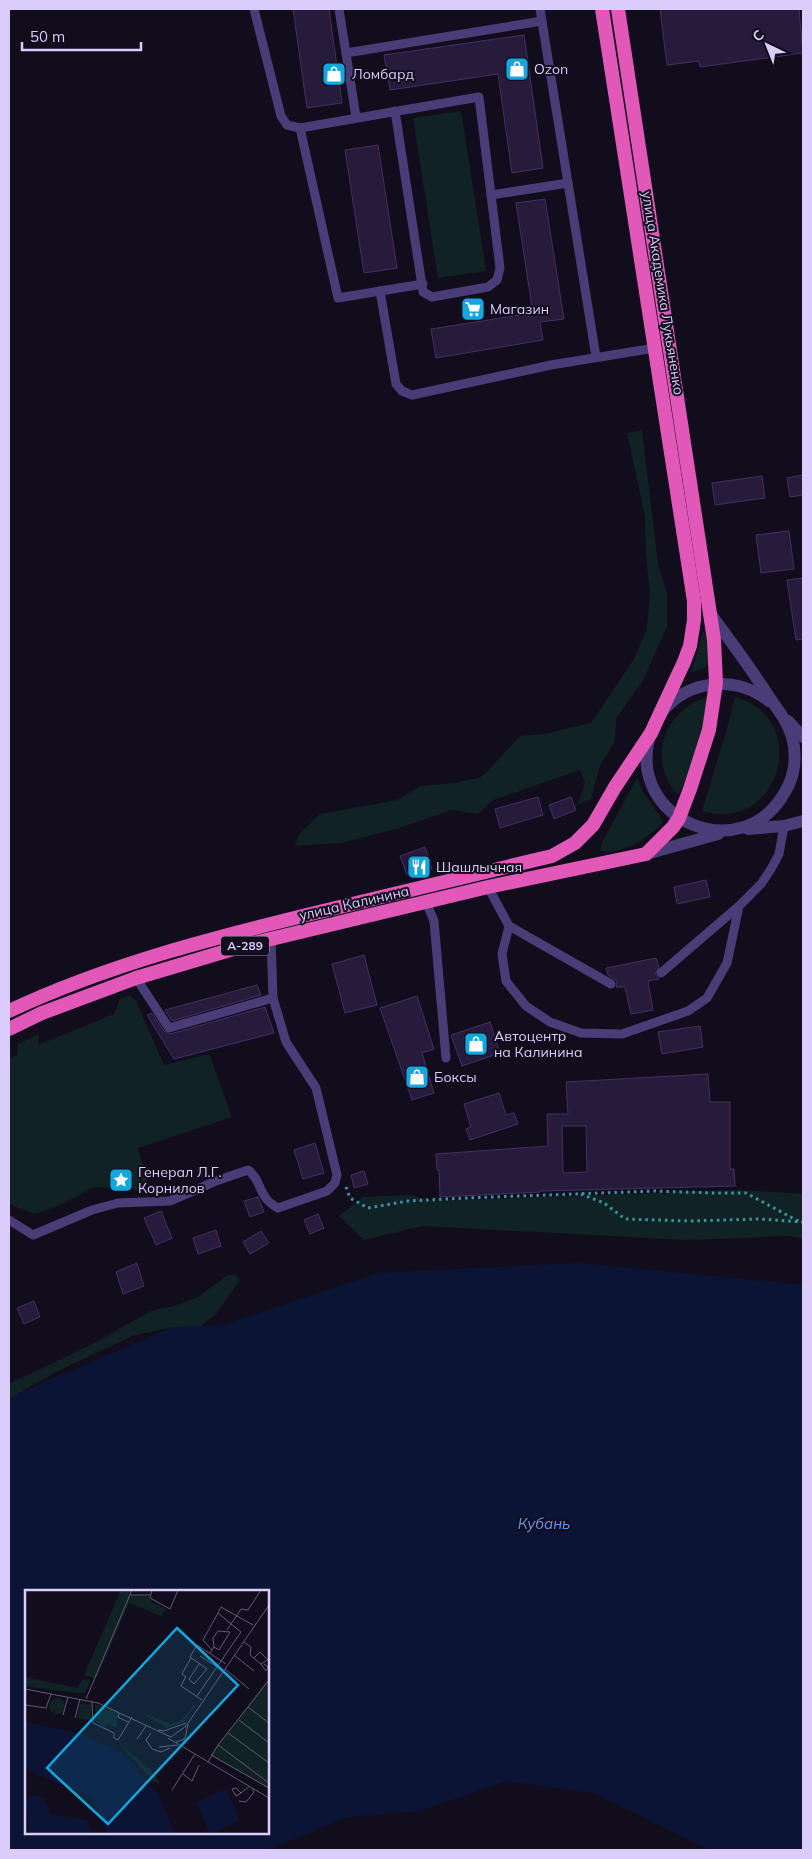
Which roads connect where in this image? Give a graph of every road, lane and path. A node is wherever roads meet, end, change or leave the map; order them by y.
1 (254, 9) edge
2 (338, 9) edge
3 (540, 9) edge
4 (602, 9) edge
5 (618, 9) edge
6 (542, 21) junction
7 (346, 53) junction
8 (395, 111) junction
9 (356, 117) junction
10 (300, 128) junction
11 (568, 183) junction
12 (491, 194) junction
13 (423, 284) junction
14 (380, 291) junction
15 (655, 348) junction
16 (596, 358) junction
17 (710, 613) junction
18 (716, 684) junction
19 (779, 712) junction
20 (661, 714) junction
21 (651, 733) junction
22 (803, 737) edge
23 (679, 818) junction
24 (803, 821) edge
25 (784, 826) junction
26 (730, 830) junction
27 (646, 854) junction
28 (488, 887) junction
29 (426, 902) junction
30 (740, 906) junction
31 (509, 926) junction
32 (271, 939) junction
33 (661, 974) dead end
34 (136, 978) junction
35 (611, 984) dead end
36 (273, 998) junction
37 (9, 1011) edge
38 (9, 1029) edge
39 (446, 1058) dead end
40 (580, 1193) junction
41 (350, 1198) dead end
42 (9, 1220) edge
43 (801, 1222) edge

1 - 10 lane
2 - 7 lane
3 - 6 lane
4 - 15 highway, улица Академика Лукьяненко
5 - 17 highway, улица Академика Лукьяненко
6 - 7 lane
6 - 11 lane
7 - 9 lane
8 - 9 lane
8 - 12 lane
8 - 13 lane
9 - 10 lane
10 - 14 lane
11 - 12 lane
11 - 16 lane
12 - 13 lane
13 - 14 lane
14 - 16 lane
15 - 16 lane
15 - 20 highway, улица Академика Лукьяненко
17 - 18 highway, улица Академика Лукьяненко
17 - 19 street
18 - 19 street, А-289
18 - 20 street, А-289
18 - 23 highway, улица Академика Лукьяненко
19 - 22 street
19 - 26 street, А-289
20 - 21 highway, улица Калинина / А-289
21 - 23 street
21 - 37 highway, улица Калинина / А-289
23 - 26 street
23 - 27 highway, улица Академика Лукьяненко
24 - 25 street, улица Калинина
25 - 26 street, улица Калинина
25 - 30 lane
26 - 27 street, улица Калинина / А-289
27 - 28 highway, улица Калинина / А-289
28 - 29 highway, улица Калинина / А-289
28 - 31 lane
29 - 32 highway, улица Калинина / А-289
29 - 39 lane
30 - 31 lane
30 - 33 lane
31 - 35 lane
32 - 34 highway, улица Калинина / А-289
32 - 36 lane
34 - 36 lane
34 - 38 highway, улица Калинина / А-289
36 - 42 lane
40 - 41 path
40 - 43 path
40 - 43 path

